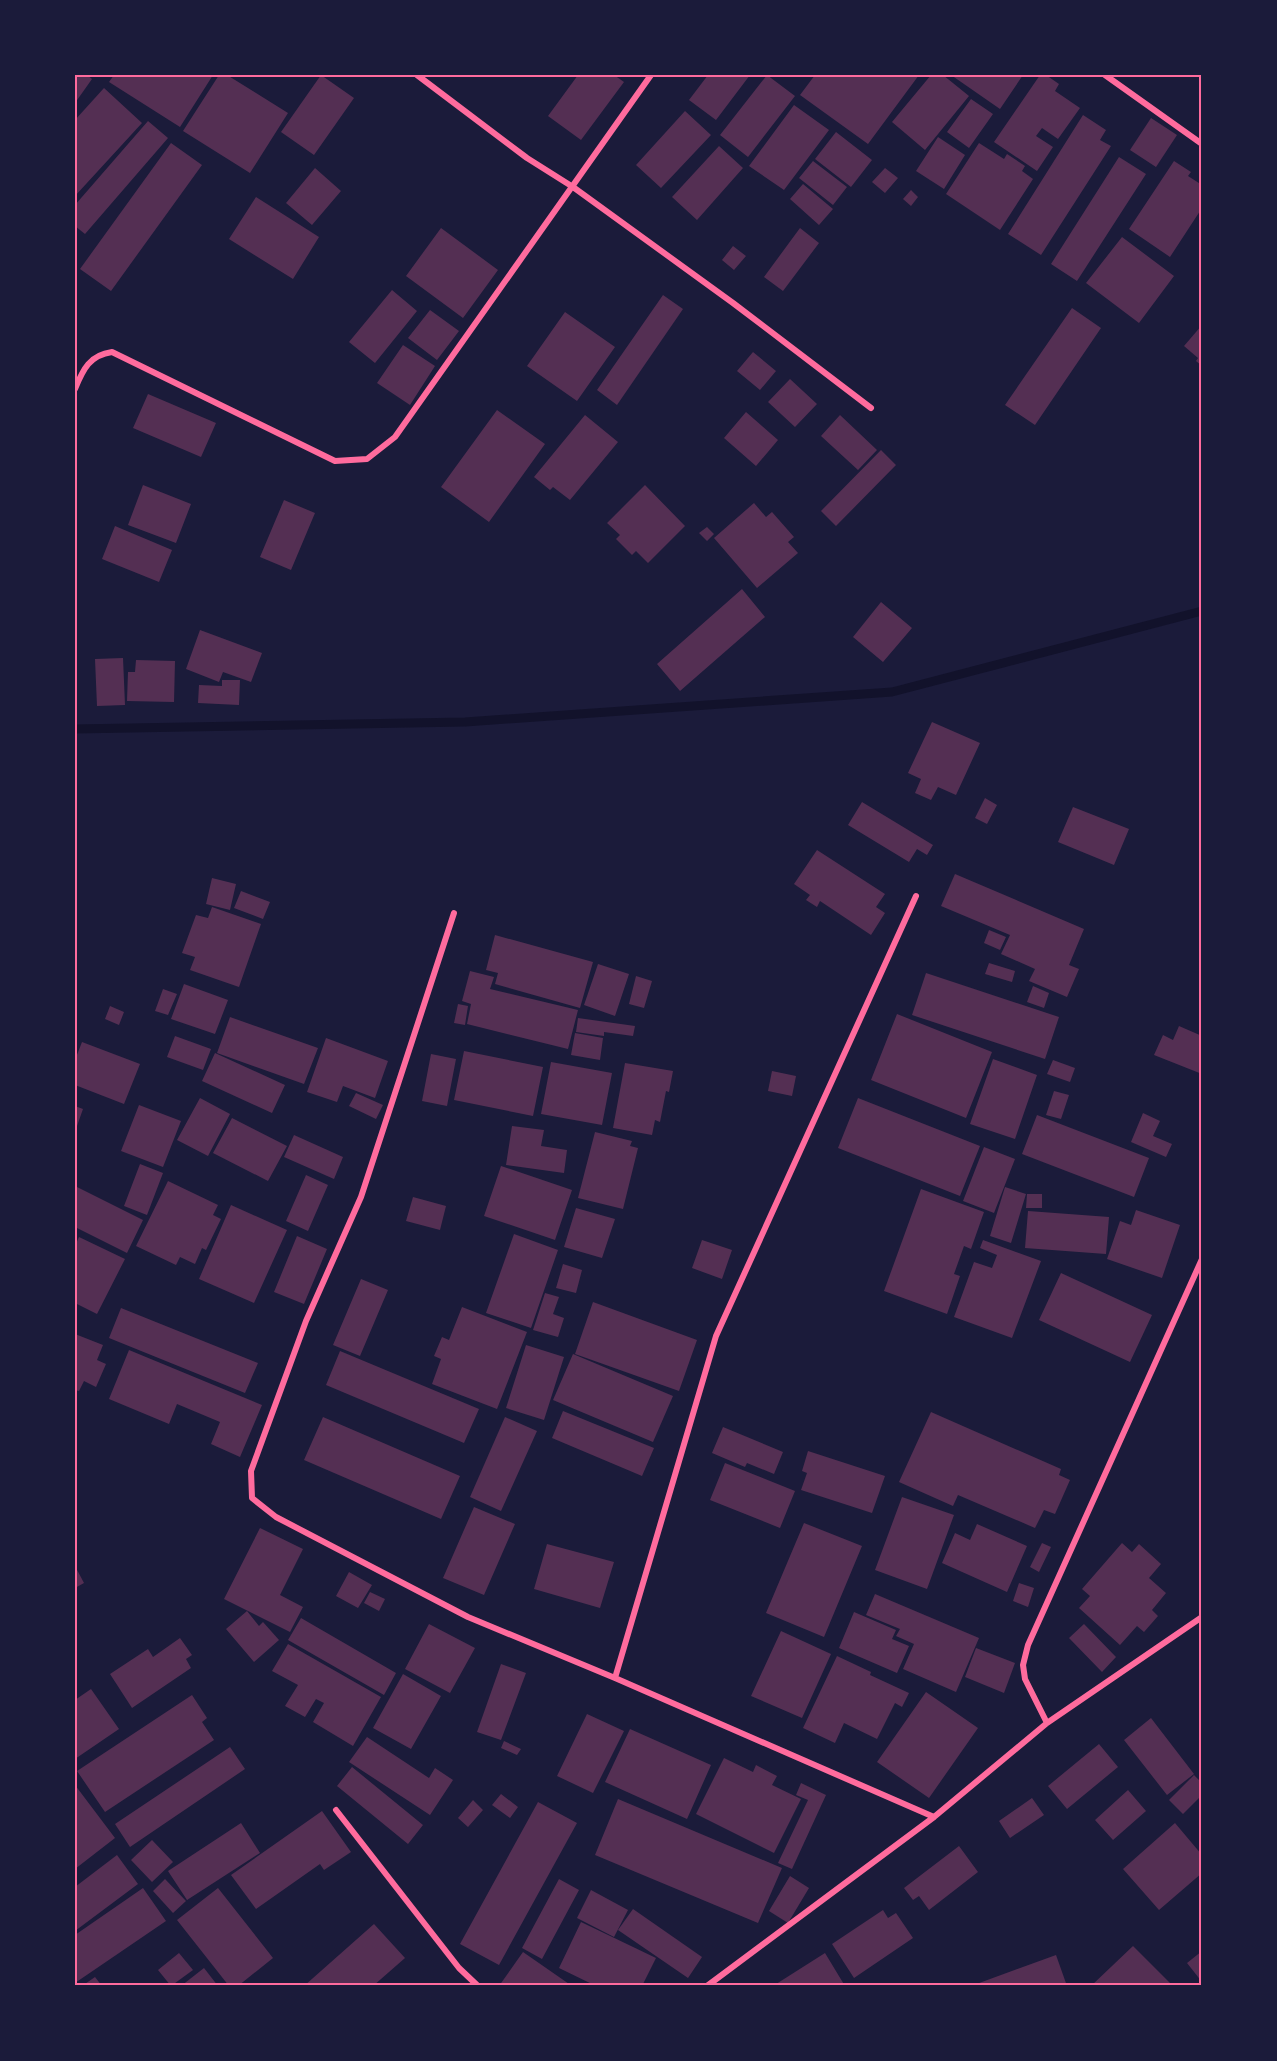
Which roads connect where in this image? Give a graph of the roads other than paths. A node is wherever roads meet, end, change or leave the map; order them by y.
1 (417, 75) edge
2 (651, 75) edge
3 (1105, 75) edge
4 (1202, 144) edge
5 (573, 187) junction
6 (75, 389) edge
7 (871, 408) dead end
8 (916, 896) dead end
9 (454, 913) dead end
10 (1202, 1259) edge
11 (1202, 1617) edge
12 (615, 1678) junction
13 (1047, 1723) junction
14 (336, 1810) dead end
15 (934, 1817) junction
16 (478, 1986) edge
17 (707, 1986) edge

1 - 5 street
2 - 5 street
3 - 4 street
5 - 6 street
5 - 7 street
8 - 12 street
9 - 12 street
10 - 13 street
11 - 13 street
12 - 15 street
13 - 15 street
14 - 16 street
15 - 17 street

